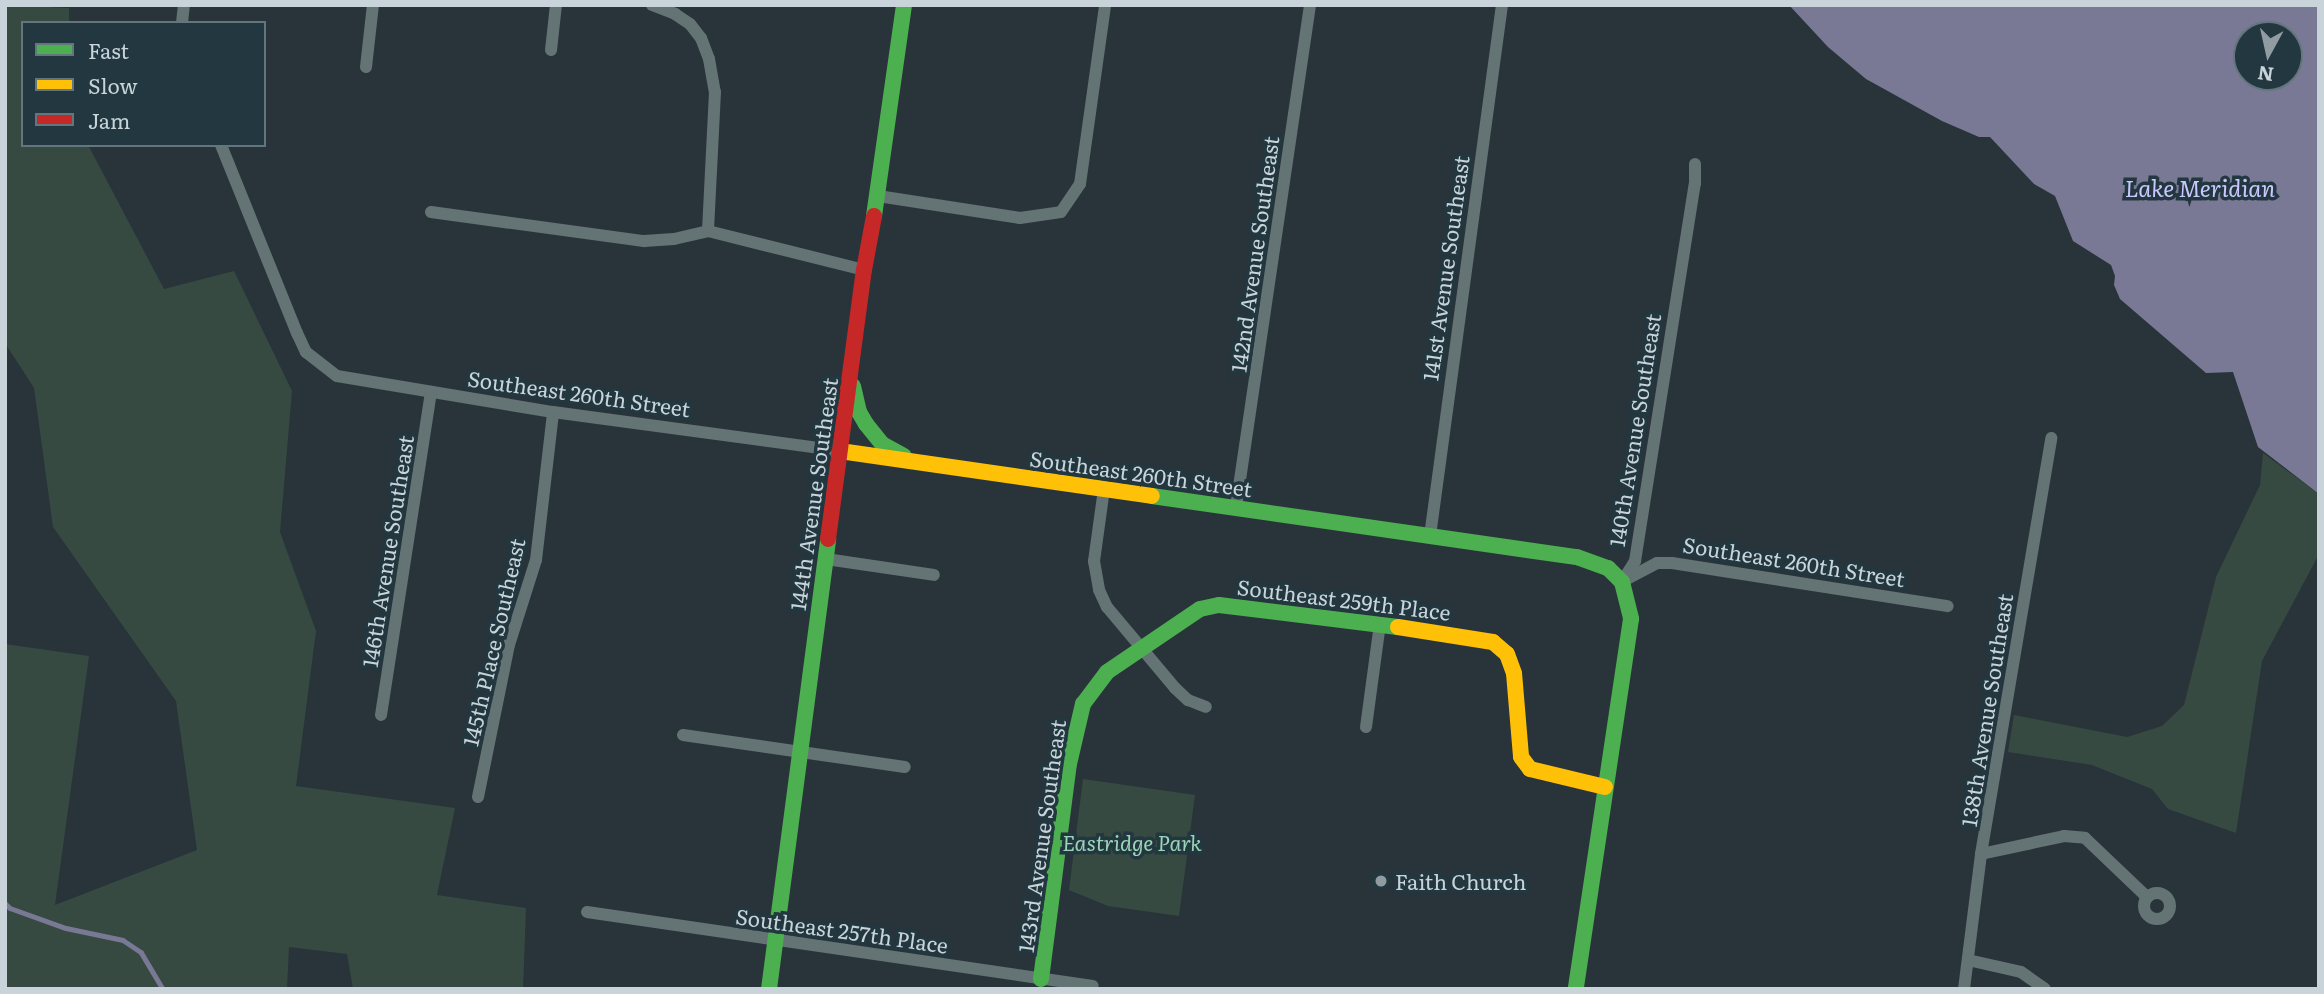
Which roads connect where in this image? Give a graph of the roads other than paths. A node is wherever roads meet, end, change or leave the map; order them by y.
1 (373, 5) edge
2 (556, 5) edge
3 (652, 5) edge
4 (904, 5) edge
5 (1105, 5) edge
6 (1310, 5) edge
7 (1502, 5) edge
8 (551, 50) dead end
9 (366, 67) dead end
10 (222, 147) edge
11 (1695, 164) dead end
12 (878, 196) junction
13 (430, 212) dead end
14 (708, 231) junction
15 (864, 270) junction
16 (851, 371) junction
17 (431, 392) junction
18 (553, 412) junction
19 (2051, 438) dead end
20 (840, 451) junction
21 (920, 463) junction
22 (1104, 489) junction
23 (1236, 508) junction
24 (1430, 536) junction
25 (826, 559) junction
26 (934, 575) dead end
27 (1622, 582) junction
28 (1948, 606) dead end
29 (1380, 624) junction
30 (1141, 648) junction
31 (1206, 708) dead end
32 (381, 715) dead end
33 (1366, 727) dead end
34 (683, 736) dead end
35 (800, 752) junction
36 (905, 767) dead end
37 (1605, 787) junction
38 (478, 797) dead end
39 (1981, 854) junction
40 (2147, 897) dead end
41 (587, 912) dead end
42 (776, 939) junction
43 (1968, 960) junction
44 (1041, 979) junction
45 (1093, 986) dead end
46 (769, 989) edge
47 (1576, 989) edge
48 (1964, 989) edge
49 (2045, 989) edge

1 - 9 street
2 - 8 street
3 - 14 street
4 - 12 street, 144th Avenue Southeast
5 - 12 street
6 - 23 street, 142nd Avenue Southeast
7 - 24 street, 141st Avenue Southeast
10 - 17 street, Southeast 260th Street
11 - 27 street, 140th Avenue Southeast
12 - 15 street, 144th Avenue Southeast
13 - 14 street
14 - 15 street
15 - 16 street, 144th Avenue Southeast
16 - 20 street, 144th Avenue Southeast
16 - 21 street
17 - 18 street, Southeast 260th Street
17 - 32 street, 146th Avenue Southeast
18 - 20 street, Southeast 260th Street
18 - 38 street, 145th Place Southeast
19 - 39 street, 138th Avenue Southeast
20 - 21 street, Southeast 260th Street
20 - 25 street, 144th Avenue Southeast
21 - 22 street, Southeast 260th Street
22 - 23 street, Southeast 260th Street
22 - 30 street
23 - 24 street, Southeast 260th Street
24 - 27 street, Southeast 260th Street
25 - 26 street
25 - 35 street, 144th Avenue Southeast
27 - 28 street, Southeast 260th Street
27 - 37 street
29 - 30 street, Southeast 259th Place
29 - 33 street
29 - 37 street, Southeast 259th Place
30 - 31 street
30 - 44 street, 143rd Avenue Southeast
34 - 35 street
35 - 36 street
35 - 42 street, 144th Avenue Southeast
37 - 47 street
39 - 40 street
39 - 43 street, 138th Avenue Southeast
41 - 42 street, Southeast 257th Place
42 - 44 street, Southeast 257th Place
42 - 46 street, 144th Avenue Southeast
43 - 48 street, 138th Avenue Southeast
43 - 49 street
44 - 45 street, Southeast 257th Place

